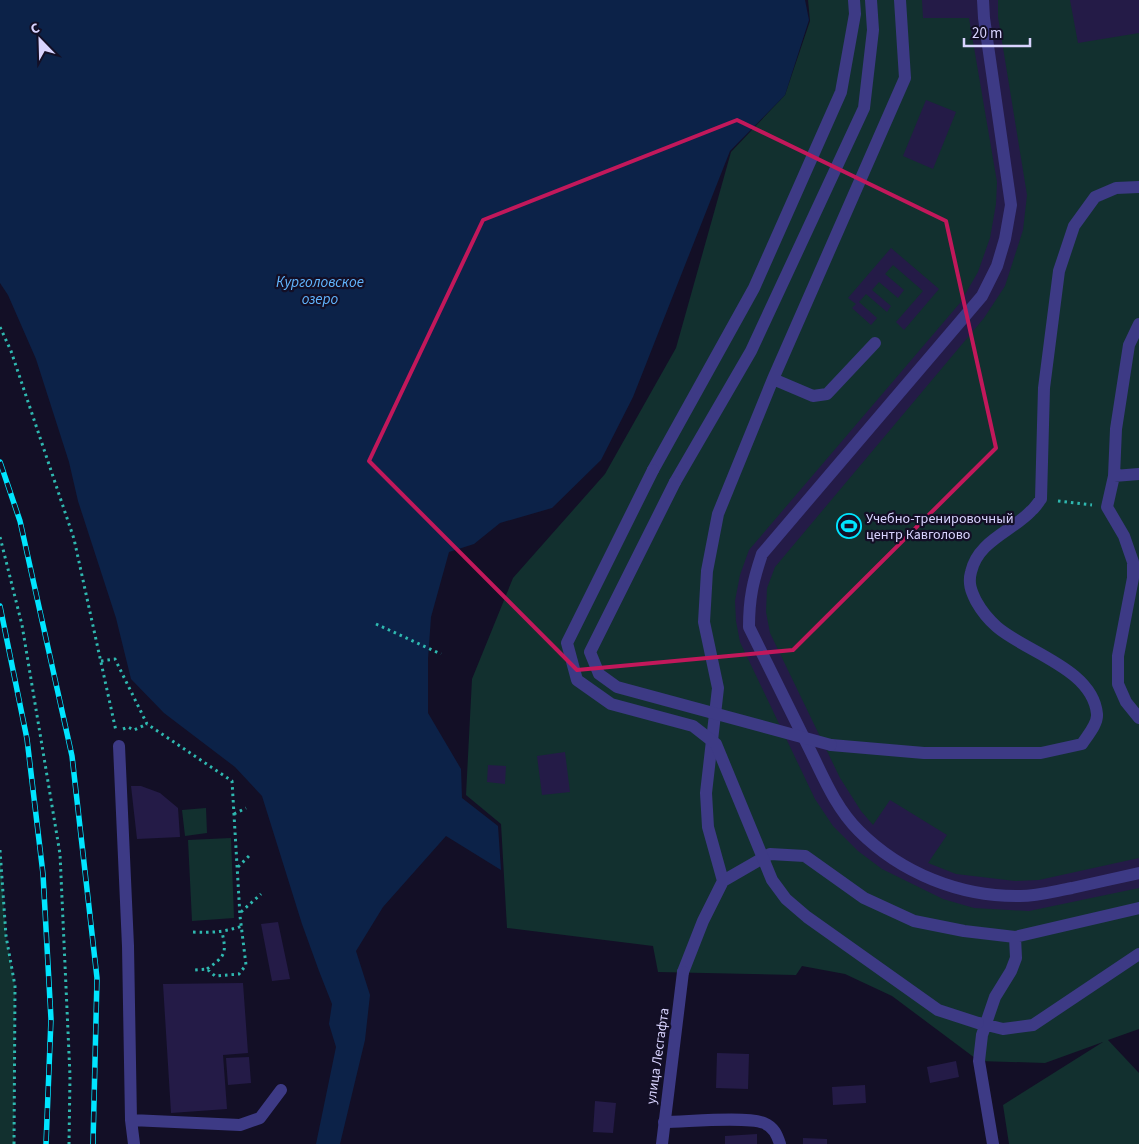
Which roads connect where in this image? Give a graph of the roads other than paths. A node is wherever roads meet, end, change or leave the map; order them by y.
1 (854, 0) edge
2 (872, 0) edge
3 (900, 0) edge
4 (983, 0) edge
5 (1139, 187) edge
6 (1139, 324) edge
7 (875, 343) dead end
8 (773, 379) junction
9 (1139, 474) edge
10 (1114, 476) junction
11 (1136, 578) edge
12 (1139, 718) edge
13 (119, 746) road end
14 (1139, 873) edge
15 (723, 880) junction
16 (1139, 908) edge
17 (1014, 936) junction
18 (1139, 954) edge
19 (281, 1090) dead end
20 (131, 1120) junction
21 (664, 1122) junction
22 (134, 1144) edge
23 (662, 1144) edge
24 (780, 1144) edge
25 (993, 1144) edge

1 - 18 street, bridge
2 - 5 street, bridge
3 - 8 street
4 - 14 street
6 - 10 street
7 - 8 street
8 - 15 street
9 - 10 street
10 - 11 street
11 - 12 street
13 - 20 street
15 - 17 street
15 - 21 street, улица Лесгафта
16 - 17 street
17 - 25 street
19 - 20 street
20 - 22 street
21 - 23 street, улица Лесгафта
21 - 24 street

